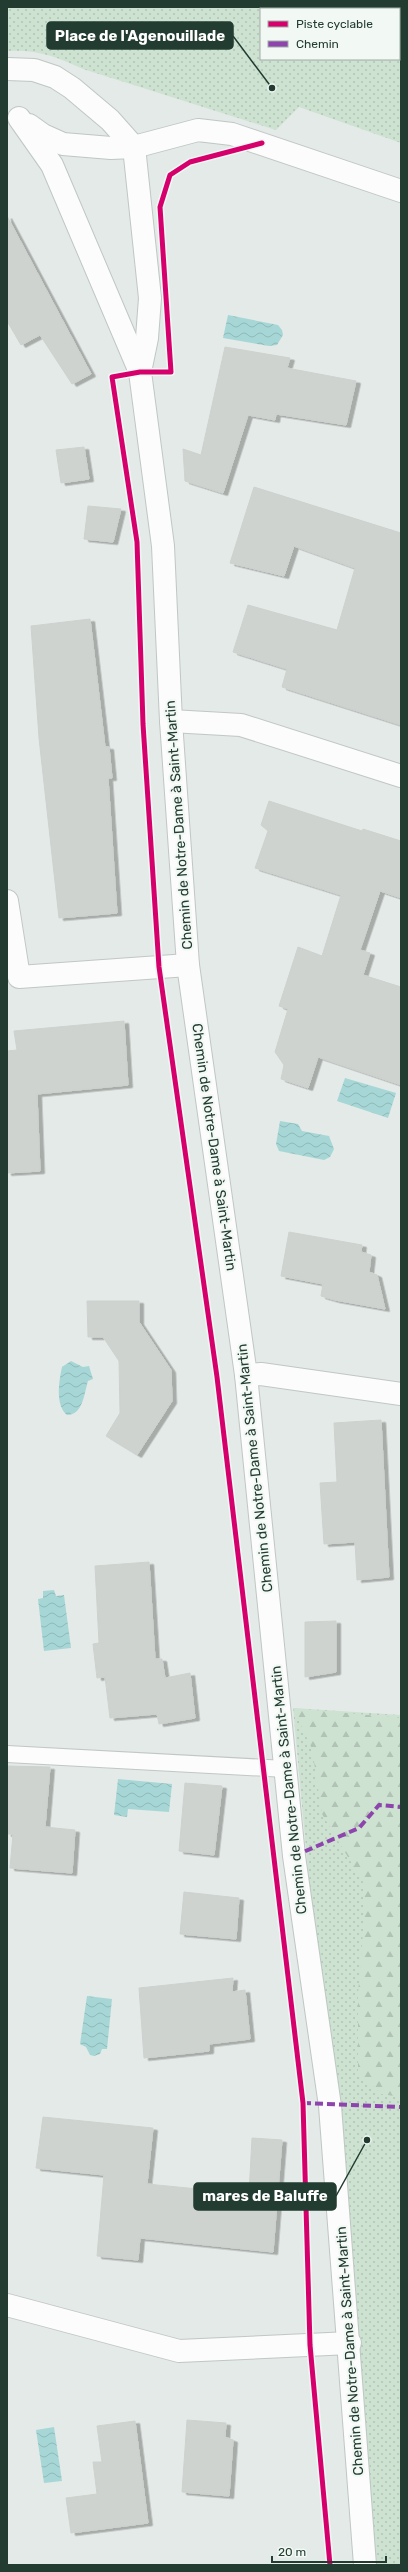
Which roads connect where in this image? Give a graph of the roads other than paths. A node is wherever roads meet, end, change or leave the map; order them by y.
1 (7, 68) edge
2 (13, 115) edge
3 (134, 147) junction
4 (401, 191) edge
5 (140, 372) junction
6 (172, 721) junction
7 (401, 776) edge
8 (7, 901) edge
9 (188, 965) junction
10 (246, 1375) junction
11 (401, 1394) edge
12 (7, 1754) edge
13 (286, 1769) junction
14 (7, 2305) edge
15 (350, 2343) junction
16 (365, 2565) edge

1 - 3 street
2 - 3 street
2 - 5 street, Chemin de Notre-Dame à Saint-Martin
3 - 4 street
3 - 5 street, Chemin de Notre-Dame à Saint-Martin
5 - 6 street, Chemin de Notre-Dame à Saint-Martin
6 - 7 street
6 - 9 street, Chemin de Notre-Dame à Saint-Martin
8 - 9 street
9 - 10 street, Chemin de Notre-Dame à Saint-Martin
10 - 11 street
10 - 13 street, Chemin de Notre-Dame à Saint-Martin
12 - 13 lane
13 - 15 street, Chemin de Notre-Dame à Saint-Martin
14 - 15 street
15 - 16 street, Chemin de Notre-Dame à Saint-Martin

